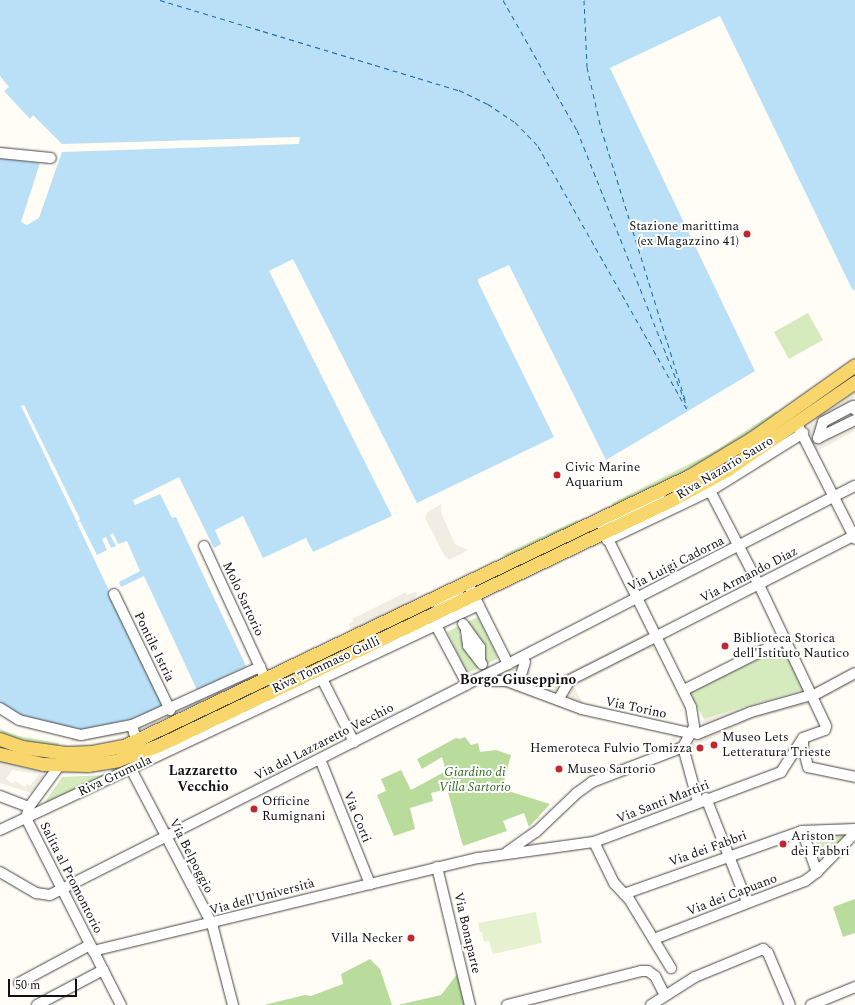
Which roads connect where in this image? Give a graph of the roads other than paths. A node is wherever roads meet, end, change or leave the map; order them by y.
1 (0, 153) edge
2 (51, 158) dead end
3 (855, 365) edge
4 (855, 382) edge
5 (854, 407) edge
6 (788, 414) junction
7 (855, 420) edge
8 (800, 429) junction
9 (855, 486) edge
10 (666, 488) junction
11 (710, 491) junction
12 (834, 497) junction
13 (605, 536) junction
14 (854, 537) edge
15 (204, 546) dead end
16 (739, 547) junction
17 (467, 582) junction
18 (759, 585) junction
19 (114, 594) dead end
20 (636, 599) junction
21 (476, 600) junction
22 (433, 620) junction
23 (464, 628) dead end
24 (653, 638) junction
25 (784, 641) junction
26 (482, 662) dead end
27 (525, 662) dead end
28 (508, 664) junction
29 (259, 665) junction
30 (855, 673) edge
31 (322, 679) junction
32 (266, 680) junction
33 (489, 680) dead end
34 (467, 684) junction
35 (518, 685) junction
36 (684, 690) junction
37 (812, 695) junction
38 (558, 700) junction
39 (0, 708) edge
40 (170, 710) junction
41 (222, 713) junction
42 (132, 725) junction
43 (686, 732) dead end
44 (697, 734) dead end
45 (135, 736) dead end
46 (803, 738) junction
47 (0, 739) edge
48 (354, 742) junction
49 (0, 746) edge
50 (682, 747) junction
51 (79, 753) junction
52 (0, 754) edge
53 (320, 759) junction
54 (59, 766) junction
55 (131, 768) junction
56 (855, 777) edge
57 (0, 797) edge
58 (702, 800) junction
59 (29, 807) junction
60 (26, 818) junction
61 (855, 829) edge
62 (0, 830) edge
63 (802, 831) junction
64 (855, 833) edge
65 (166, 835) junction
66 (594, 842) junction
67 (503, 854) junction
68 (728, 855) junction
69 (437, 867) junction
70 (0, 872) edge
71 (817, 872) junction
72 (370, 884) junction
73 (62, 890) junction
74 (624, 894) junction
75 (747, 902) junction
76 (212, 924) junction
77 (654, 939) junction
78 (91, 948) junction
79 (671, 968) dead end
80 (103, 970) junction
81 (19, 983) dead end
82 (855, 987) edge
83 (665, 996) junction
84 (37, 1005) edge
85 (121, 1005) edge
86 (233, 1005) edge
87 (470, 1005) edge
88 (507, 1005) edge
89 (651, 1005) edge
90 (790, 1005) edge
91 (810, 1005) edge

1 - 2 street
3 - 6 main road, Riva Nazario Sauro
4 - 8 main road, Riva Nazario Sauro
5 - 7 street
6 - 8 street
6 - 10 main road, Riva Nazario Sauro
8 - 11 street, Riva Nazario Sauro
8 - 12 street
8 - 13 main road, Riva Nazario Sauro
9 - 12 street, Via Luigi Cadorna
10 - 13 street, Riva Nazario Sauro
10 - 17 main road, Riva Nazario Sauro
11 - 13 street, Riva Nazario Sauro
11 - 16 street
12 - 14 street
12 - 16 street, Via Luigi Cadorna
13 - 20 street
13 - 21 main road, Riva Nazario Sauro
14 - 18 street, Via Armando Diaz
15 - 29 street, Molo Sartorio
16 - 18 street
16 - 20 street, Via Luigi Cadorna
17 - 21 street
17 - 22 street
17 - 32 main road, Riva Tommaso Gulli
18 - 24 street, Via Armando Diaz
18 - 25 street
19 - 40 street, Pontile Istria
20 - 24 street
20 - 28 street, Via Luigi Cadorna
21 - 22 main road, Riva Nazario Sauro
21 - 28 street
22 - 31 street, Riva Tommaso Gulli
22 - 34 street
22 - 41 main road, Riva Tommaso Gulli
23 - 26 street
24 - 36 street
24 - 38 street, Via Armando Diaz
25 - 36 street
25 - 37 street
27 - 35 street
28 - 34 street, Via Luigi Cadorna
29 - 32 street, Riva Tommaso Gulli
29 - 40 street, Riva Tommaso Gulli
30 - 37 street
31 - 41 street, Riva Tommaso Gulli
31 - 48 street
32 - 41 main road, Riva Tommaso Gulli
33 - 35 street, Via Torino
34 - 48 street, Via del Lazzaretto Vecchio
35 - 38 street, Via Torino
36 - 50 street
37 - 44 street
37 - 46 street
38 - 43 street, Via Torino
39 - 42 street
40 - 42 street
41 - 51 main road, Riva Grumula
41 - 54 main road, Riva Grumula
41 - 55 street, Riva Grumula
42 - 45 street
46 - 56 street
46 - 58 street, Via Santi Martiri
47 - 51 main road, Riva Grumula
48 - 53 street, Via del Lazzaretto Vecchio
49 - 51 street
50 - 58 street
50 - 67 street
52 - 54 main road, Riva Grumula
53 - 65 street, Via del Lazzaretto Vecchio
53 - 72 street, Via Corti
54 - 59 street, Salita al Promontorio
55 - 60 street, Riva Grumula
55 - 65 street, Via Belpoggio
57 - 59 street
58 - 66 street, Via Santi Martiri
58 - 68 street
59 - 60 street, Salita al Promontorio
60 - 62 street, Riva Grumula
60 - 73 street, Salita al Promontorio
61 - 63 street, Via dei Fabbri
63 - 68 street, Via dei Fabbri
63 - 71 street
64 - 71 street, Via dei Capuano
65 - 73 street, Via del Lazzaretto Vecchio
65 - 76 street, Via Belpoggio
66 - 67 street, Via Santi Martiri
66 - 74 street
67 - 69 street, Via dell'Università
68 - 74 street, Via dei Fabbri
68 - 75 street
69 - 72 street, Via dell'Università
69 - 87 street, Via Bonaparte
70 - 73 street, Via del Lazzaretto Vecchio
71 - 75 street, Via dei Capuano
72 - 76 street, Via dell'Università
73 - 78 street, Salita al Promontorio
74 - 77 street
75 - 77 street, Via dei Capuano
76 - 78 street, Via dell'Università
76 - 86 street, Via Belpoggio
77 - 79 street
78 - 80 street, Salita al Promontorio
78 - 81 street, Via dell'Università
80 - 84 street
80 - 85 street, Salita al Promontorio
82 - 91 street
83 - 88 street
83 - 89 street
83 - 90 street

